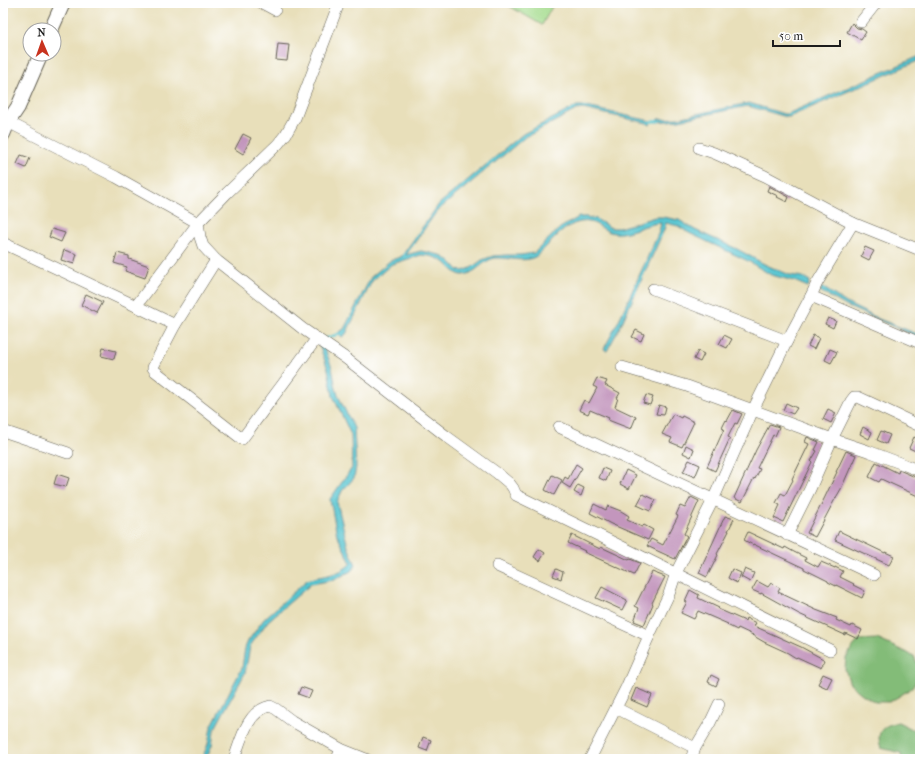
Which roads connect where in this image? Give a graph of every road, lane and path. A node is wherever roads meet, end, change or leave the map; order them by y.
1 (64, 3) edge
2 (262, 3) edge
3 (339, 3) edge
4 (876, 3) edge
5 (275, 10) dead end
6 (55, 22) edge
7 (861, 22) dead end
8 (38, 62) edge
9 (6, 128) edge
10 (699, 148) dead end
11 (198, 223) junction
12 (852, 223) junction
13 (3, 243) edge
14 (920, 250) edge
15 (216, 260) junction
16 (653, 290) dead end
17 (814, 290) junction
18 (136, 306) junction
19 (175, 325) junction
20 (320, 340) junction
21 (787, 341) junction
22 (920, 343) edge
23 (622, 367) dead end
24 (753, 410) junction
25 (920, 426) edge
26 (559, 427) dead end
27 (3, 431) edge
28 (832, 440) junction
29 (68, 453) dead end
30 (920, 471) edge
31 (713, 500) junction
32 (787, 535) junction
33 (497, 566) dead end
34 (676, 573) junction
35 (874, 576) dead end
36 (648, 636) junction
37 (830, 650) dead end
38 (719, 704) dead end
39 (616, 708) junction
40 (339, 754) edge
41 (693, 754) edge
42 (234, 759) edge
43 (366, 759) edge
44 (590, 759) edge

1 - 6 main road
2 - 5 street
3 - 11 street
4 - 7 street
8 - 9 main road
9 - 11 street
10 - 12 street
11 - 15 street
11 - 18 street
12 - 14 street
12 - 17 street
13 - 18 street
15 - 19 street
15 - 20 street
16 - 21 street
17 - 21 street
17 - 22 street
18 - 19 street
19 - 20 street
20 - 34 street
21 - 24 street
23 - 24 street
24 - 28 street
24 - 31 street
25 - 28 street
26 - 31 street
27 - 29 street
28 - 30 street
28 - 32 street
31 - 32 street
31 - 34 street
32 - 35 street
33 - 36 street
34 - 36 street
34 - 37 street
36 - 39 street
38 - 41 street
39 - 41 street
39 - 44 street
40 - 42 street
40 - 43 street

